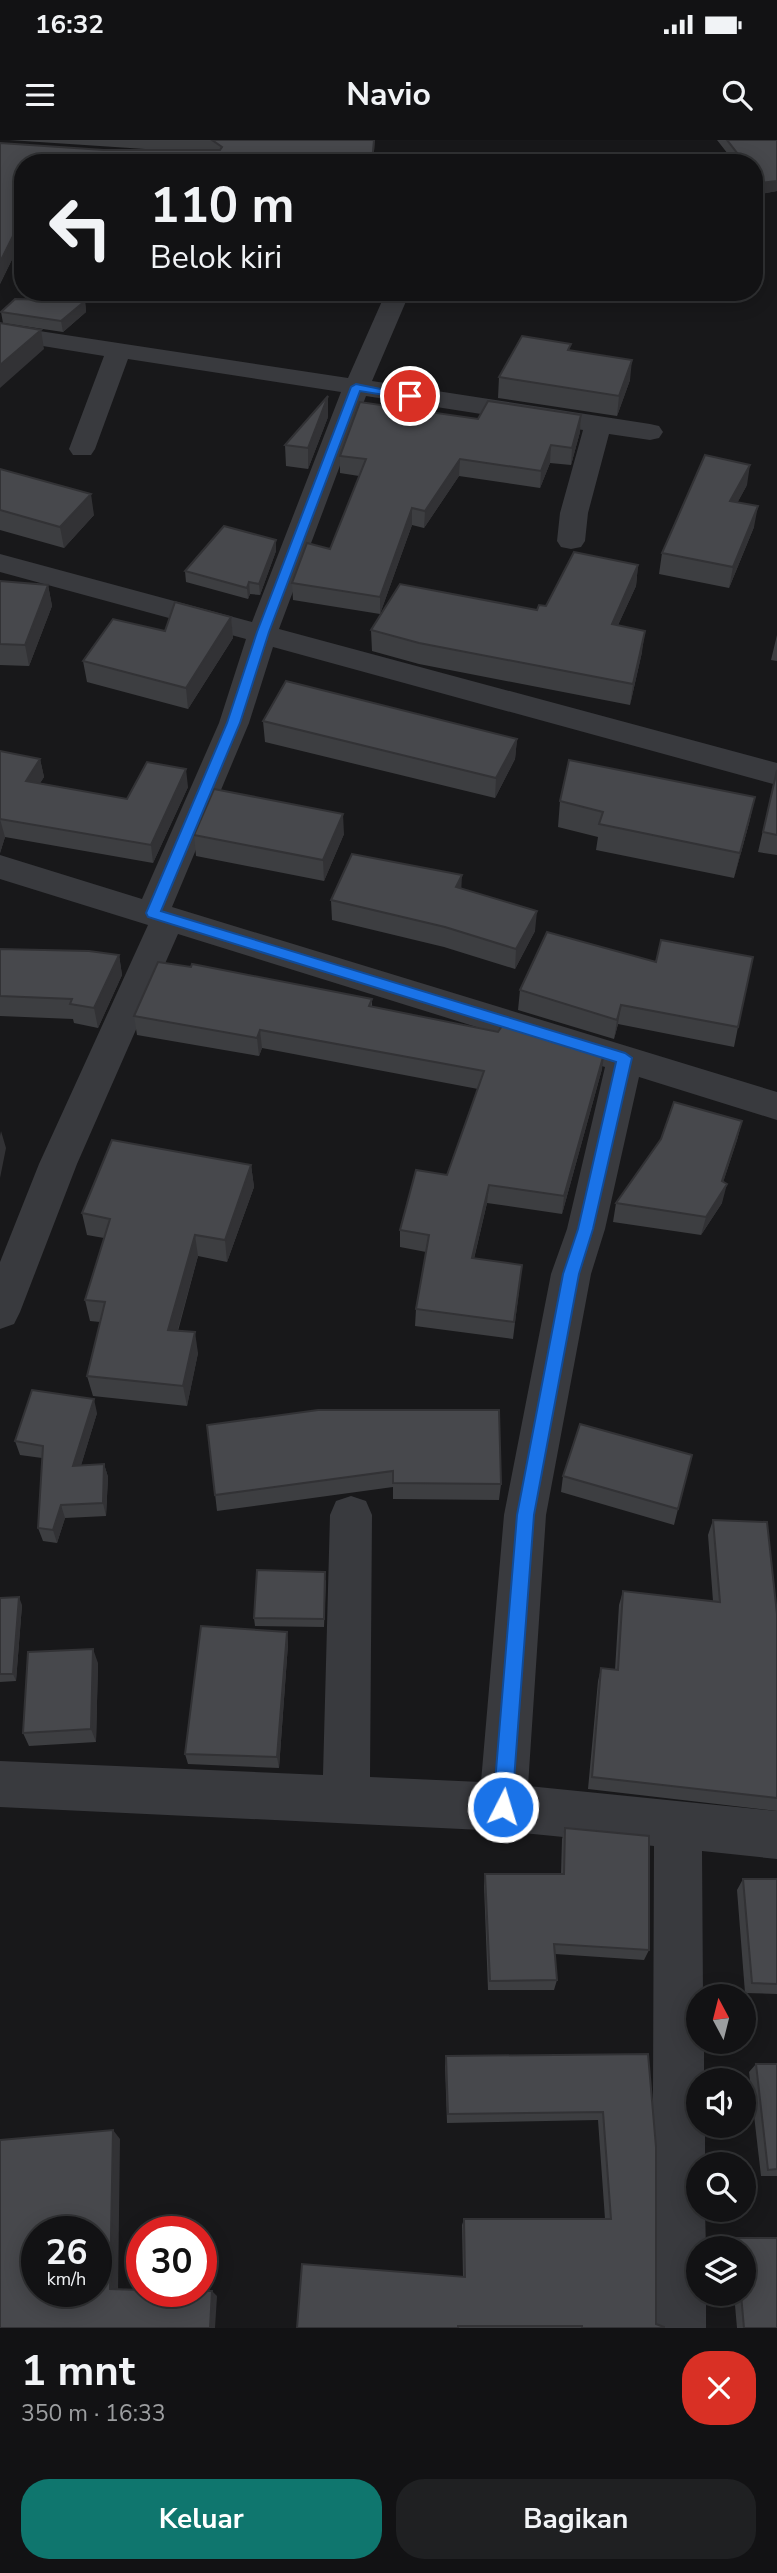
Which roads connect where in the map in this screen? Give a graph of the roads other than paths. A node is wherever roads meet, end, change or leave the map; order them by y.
1 (394, 301) edge
2 (0, 332) edge
3 (118, 351) junction
4 (356, 387) junction
5 (598, 424) junction
6 (650, 432) dead end
7 (82, 449) dead end
8 (571, 541) dead end
9 (0, 563) edge
10 (263, 632) junction
11 (777, 774) edge
12 (0, 867) edge
13 (160, 916) junction
14 (625, 1058) junction
15 (777, 1106) edge
16 (0, 1312) edge
17 (351, 1515) dead end
18 (0, 1784) edge
19 (346, 1799) junction
20 (503, 1807) junction
21 (678, 1827) junction
22 (777, 1835) edge
23 (679, 2328) edge

1 - 4 street
2 - 3 street
3 - 4 street
3 - 7 street
4 - 5 street
4 - 10 street
5 - 6 street
5 - 8 street
9 - 10 street
10 - 11 street
10 - 13 street
12 - 13 street
13 - 14 street
13 - 16 street
14 - 15 street
14 - 20 street
17 - 19 street
18 - 19 street
19 - 20 street
20 - 21 street
21 - 22 street
21 - 23 street

